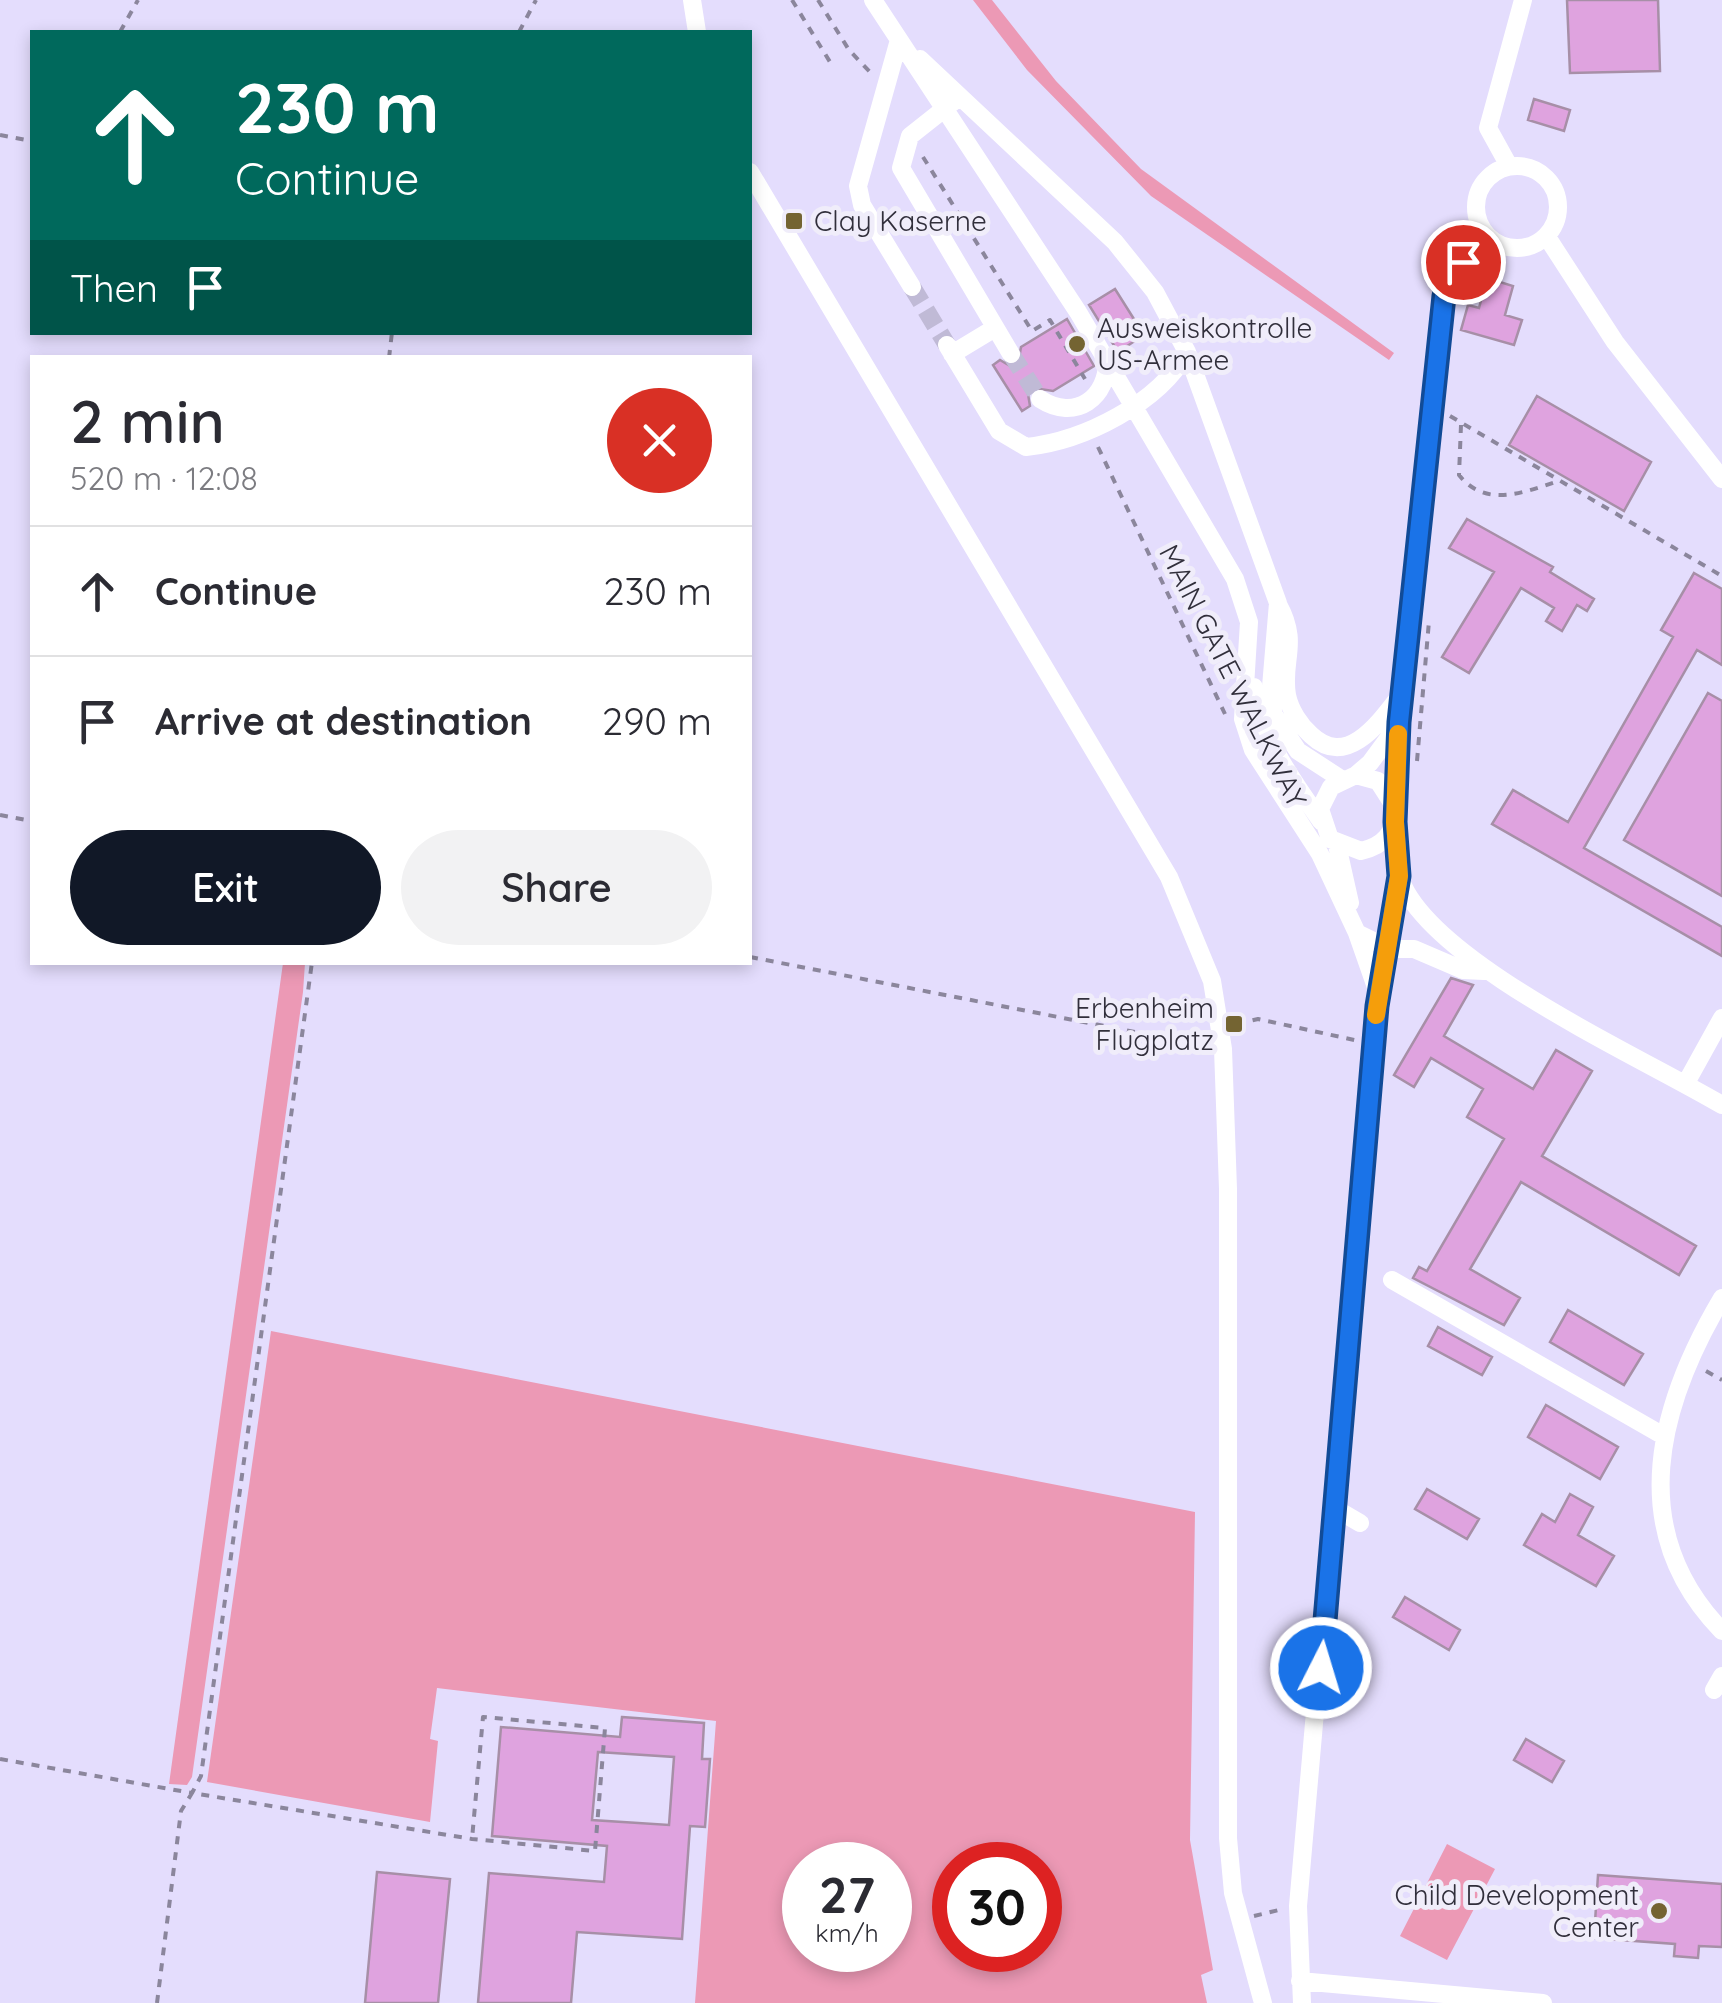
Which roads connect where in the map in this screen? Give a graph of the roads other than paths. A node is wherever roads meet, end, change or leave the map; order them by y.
1 (692, 0) edge
2 (872, 0) edge
3 (1523, 0) edge
4 (697, 30) edge
5 (899, 40) junction
6 (961, 98) junction
7 (943, 109) junction
8 (1509, 166) junction
9 (752, 175) edge
10 (1547, 238) junction
11 (1495, 242) junction
12 (912, 287) tunnel mouth
13 (996, 328) junction
14 (1187, 352) junction
15 (1011, 354) tunnel mouth
16 (1107, 358) junction
17 (1134, 404) junction
18 (1062, 440) junction
19 (1722, 479) edge
20 (1278, 603) junction
21 (1249, 657) junction
22 (1402, 692) junction
23 (1399, 722) junction
24 (1349, 777) junction
25 (1396, 816) junction
26 (1321, 821) junction
27 (1338, 845) junction
28 (1399, 876) junction
29 (1357, 934) junction
30 (1390, 949) junction
31 (1484, 971) junction
32 (1378, 994) junction
33 (1722, 1018) edge
34 (1686, 1084) junction
35 (1722, 1105) edge
36 (1392, 1280) dead end
37 (1722, 1298) edge
38 (1662, 1436) junction
39 (1336, 1509) junction
40 (1360, 1523) dead end
41 (1722, 1631) edge
42 (1300, 1981) junction
43 (1263, 2003) edge
44 (1302, 2003) edge
45 (1544, 2003) edge

1 - 4 street
2 - 5 street
3 - 8 street
5 - 6 street
5 - 7 street
5 - 12 street
6 - 7 street
6 - 14 street
7 - 13 street
7 - 16 street
8 - 10 street
8 - 11 street
9 - 43 street
10 - 11 street
10 - 19 street
11 - 22 street
13 - 15 street
13 - 18 street
14 - 17 street
14 - 20 street
16 - 17 street
16 - 18 street
17 - 18 street
17 - 21 street
20 - 22 street
20 - 24 street
21 - 26 street
21 - 29 street
22 - 23 street
23 - 24 street
23 - 25 street
24 - 25 street
24 - 26 street
25 - 27 street
25 - 28 street
26 - 27 street
27 - 29 street
28 - 30 street
28 - 31 street
29 - 30 street
29 - 32 street
30 - 31 street
30 - 32 street
31 - 34 street
32 - 39 street
33 - 34 street
34 - 35 street
36 - 38 street
37 - 38 street
38 - 41 street
39 - 40 street
39 - 42 street
42 - 44 street
42 - 45 street

